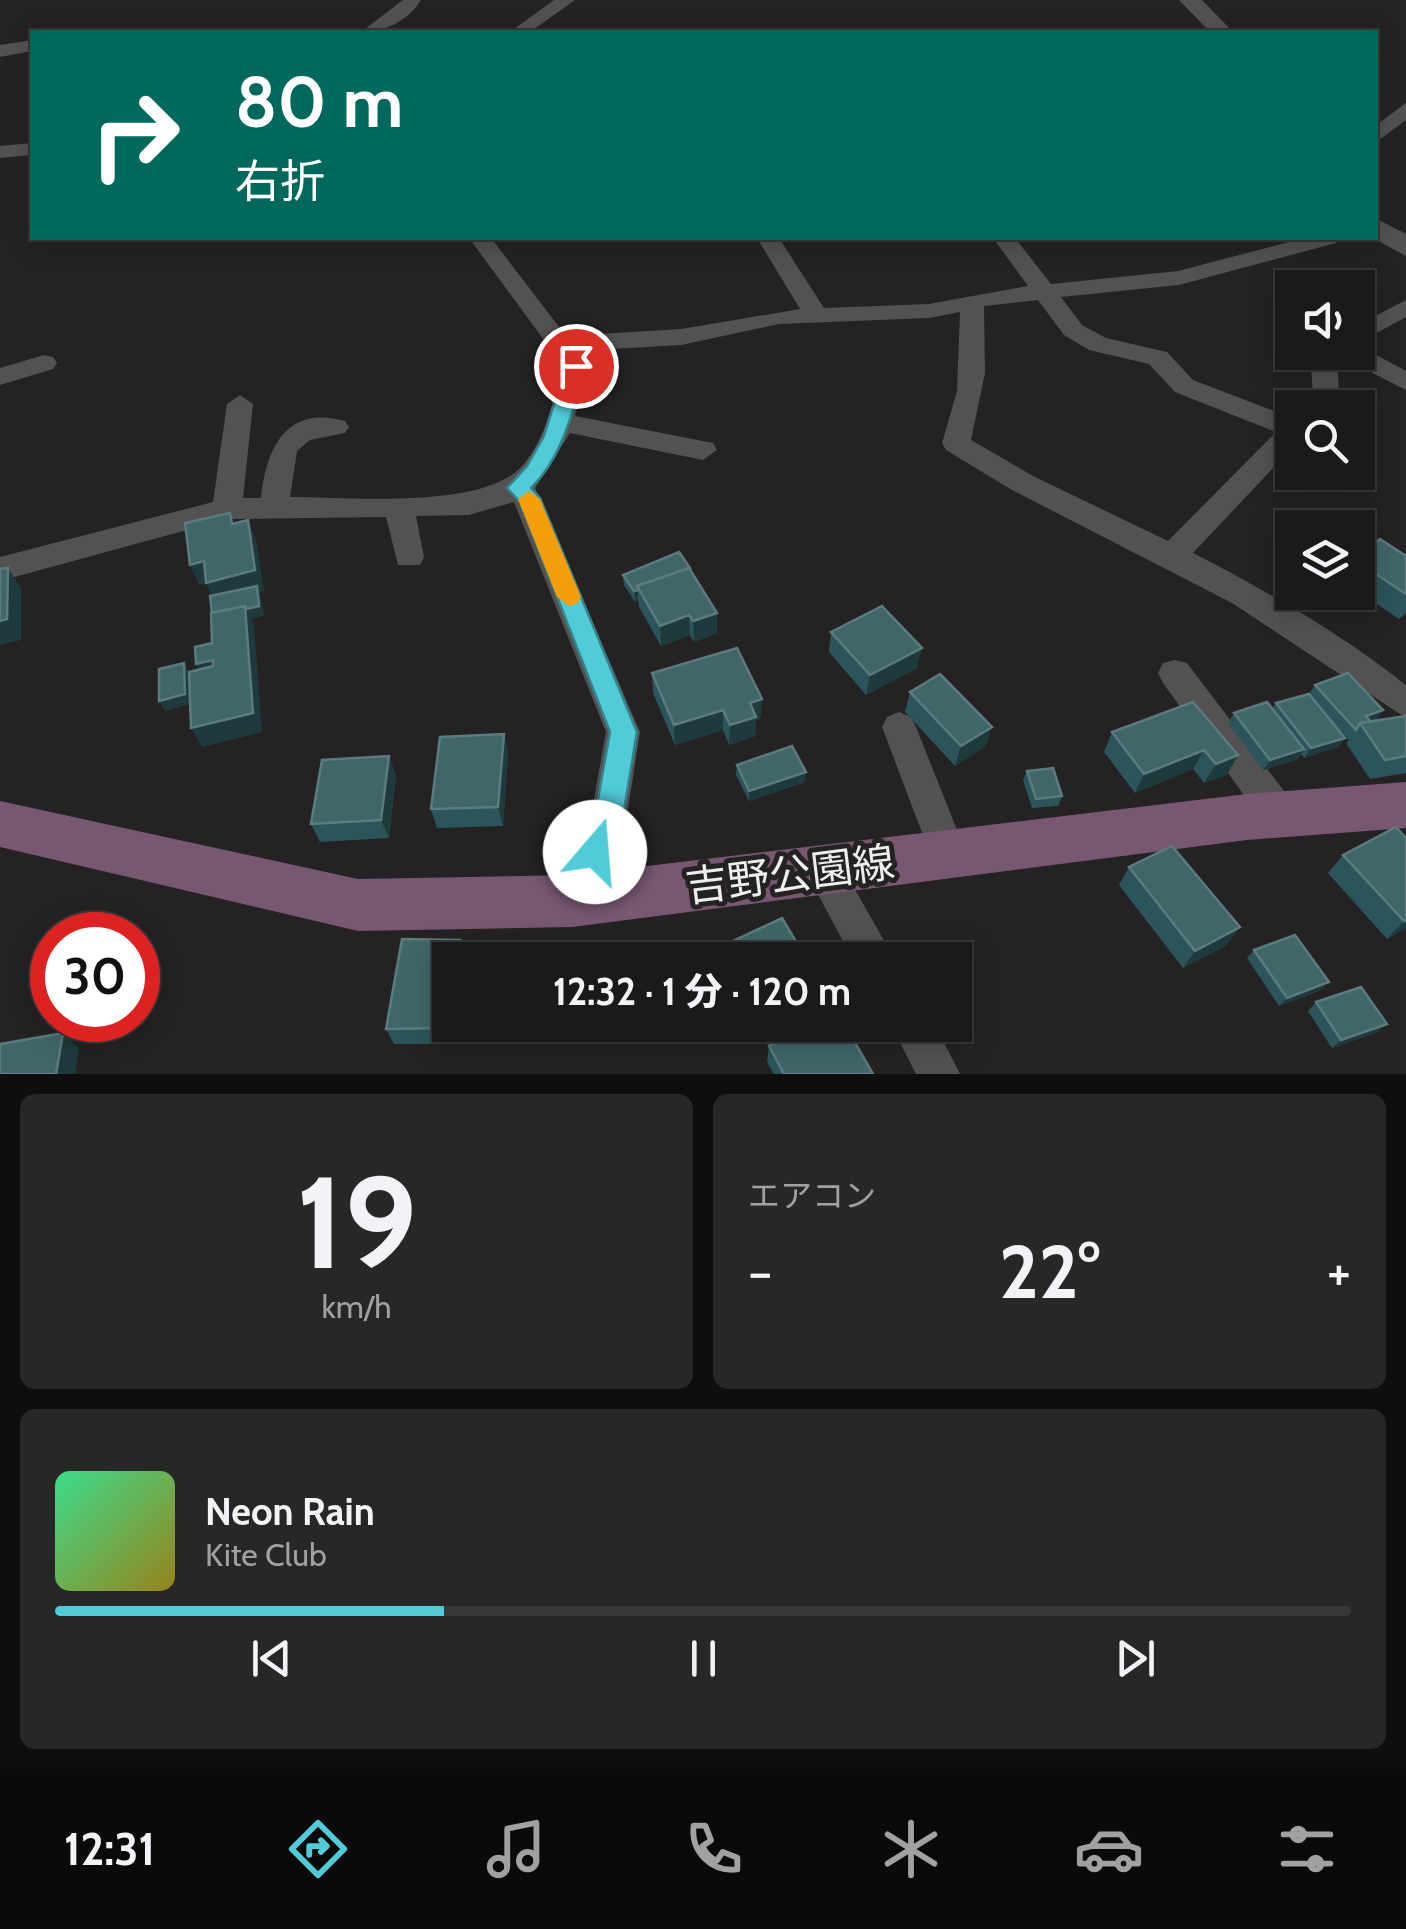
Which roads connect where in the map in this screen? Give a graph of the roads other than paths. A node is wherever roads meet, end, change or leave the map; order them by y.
1 (412, 0) edge
2 (566, 0) edge
3 (1190, 0) edge
4 (372, 30) edge
5 (523, 30) edge
6 (1220, 30) edge
7 (30, 46) edge
8 (0, 51) edge
9 (1406, 109) edge
10 (1378, 134) edge
11 (30, 150) edge
12 (0, 152) edge
13 (1378, 228) edge
14 (481, 240) edge
15 (769, 240) edge
16 (1005, 240) edge
17 (1321, 240) edge
18 (1406, 247) edge
19 (1043, 291) junction
20 (972, 302) junction
21 (1406, 307) edge
22 (817, 316) junction
23 (1375, 325) edge
24 (558, 344) junction
25 (44, 363) dead end
26 (1375, 365) edge
27 (0, 378) edge
28 (1406, 382) edge
29 (240, 404) dead end
30 (559, 422) junction
31 (1275, 423) edge
32 (335, 427) dead end
33 (1275, 448) edge
34 (703, 450) dead end
35 (518, 488) junction
36 (399, 506) junction
37 (276, 508) junction
38 (227, 509) junction
39 (409, 556) dead end
40 (1172, 556) junction
41 (0, 569) edge
42 (1174, 673) dead end
43 (1406, 704) edge
44 (899, 727) dead end
45 (1406, 806) edge
46 (1280, 814) junction
47 (0, 824) edge
48 (948, 855) junction
49 (824, 870) junction
50 (572, 901) junction
51 (865, 942) edge
52 (921, 1042) edge
53 (939, 1074) edge

1 - 4 street
2 - 5 street
3 - 6 street
7 - 8 street
9 - 10 street
11 - 12 street
13 - 18 street
14 - 24 street
15 - 22 street
16 - 19 street
17 - 19 street
19 - 20 street
19 - 31 street
20 - 22 street
20 - 40 street
21 - 23 street
22 - 24 street
24 - 30 street
25 - 27 street
26 - 28 street
29 - 38 street
30 - 34 street
30 - 35 street
32 - 37 street
33 - 40 street
35 - 36 street
35 - 50 street
36 - 37 street
36 - 39 street
37 - 38 street
38 - 41 street
40 - 43 street
42 - 46 street
44 - 48 street
45 - 46 main road, 吉野公園線
46 - 48 main road, 吉野公園線
47 - 50 main road, 吉野公園線
48 - 49 main road, 吉野公園線
49 - 50 main road, 吉野公園線
49 - 51 street
52 - 53 street

